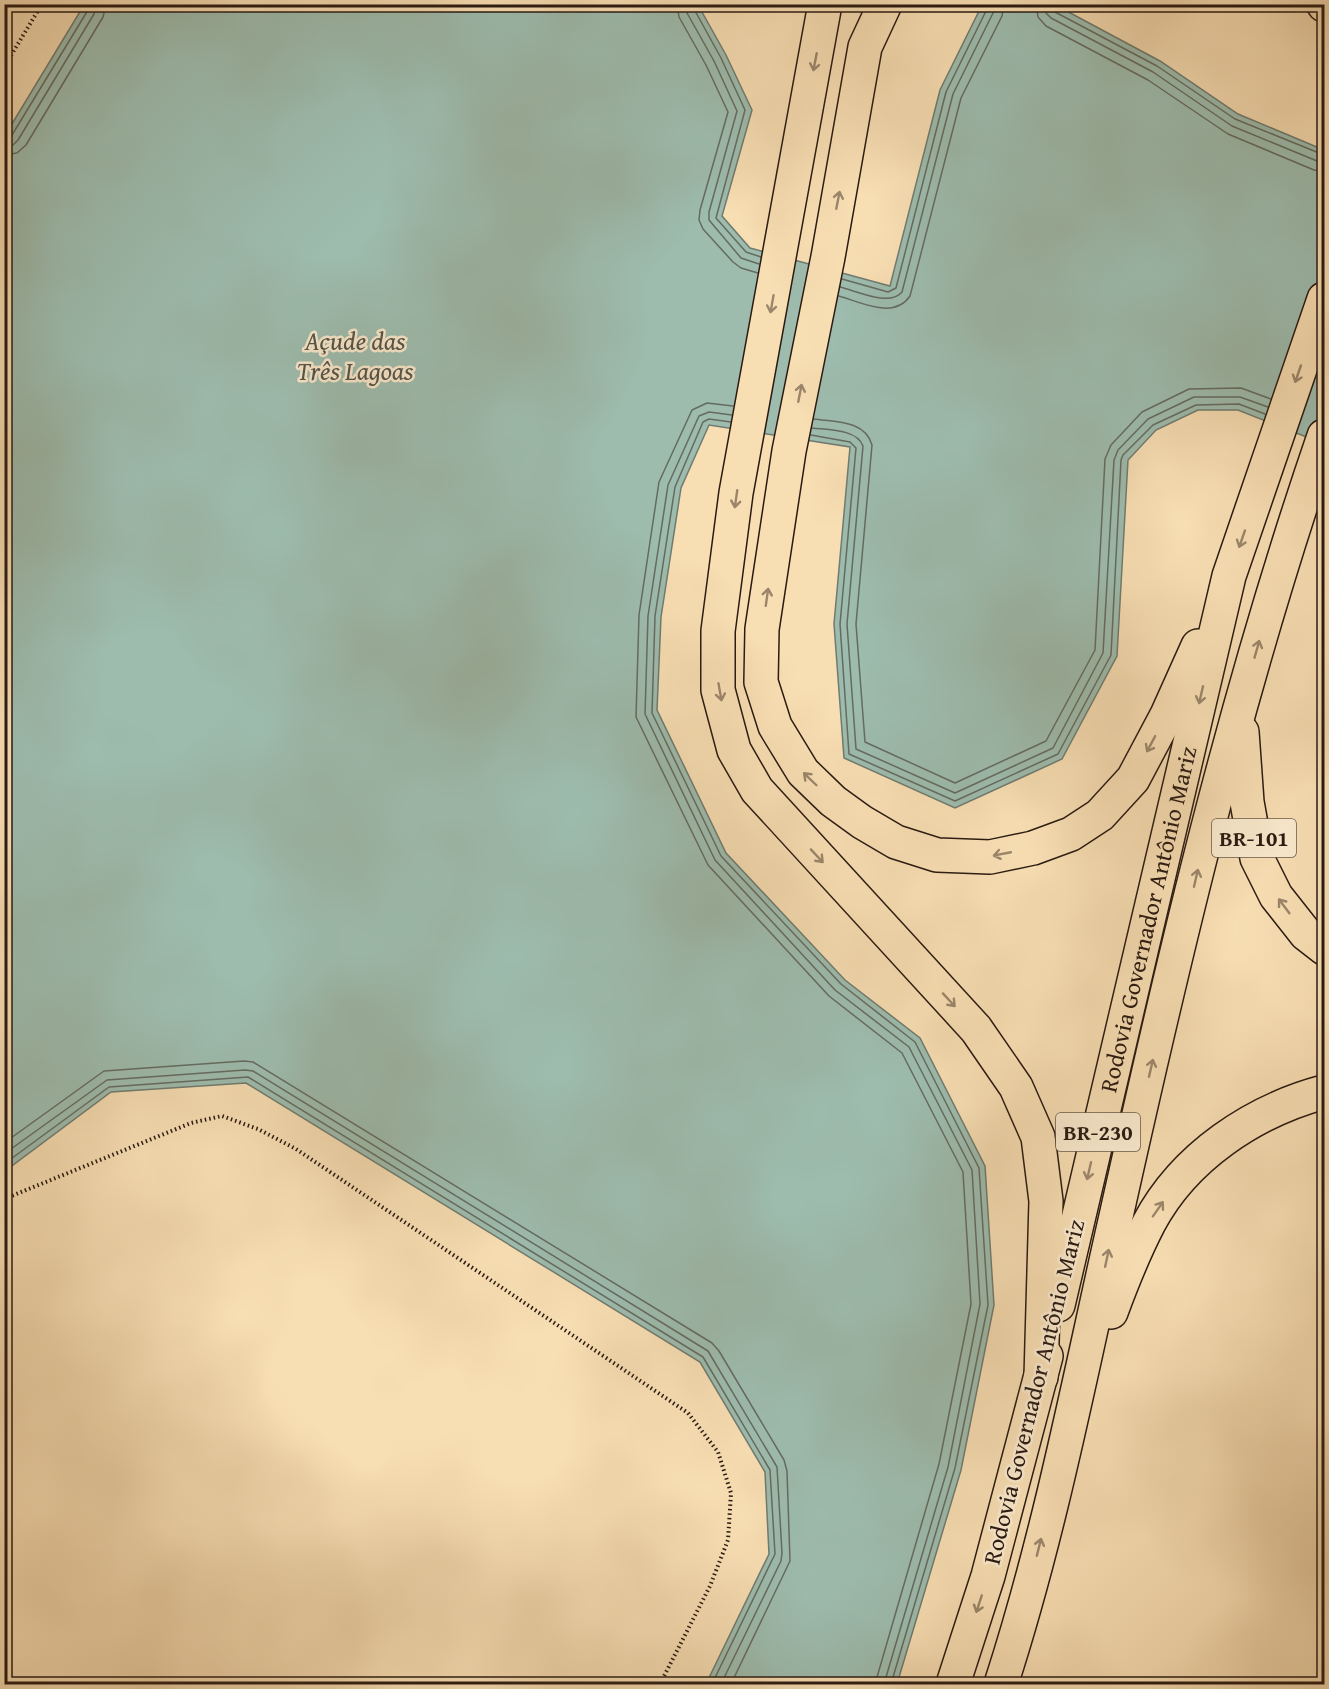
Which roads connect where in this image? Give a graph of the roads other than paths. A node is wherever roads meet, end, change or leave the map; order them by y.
1 (825, 4) edge
2 (885, 4) edge
3 (1324, 299) edge
4 (1324, 436) edge
5 (1229, 576) junction
6 (1241, 705) junction
7 (1324, 948) edge
8 (1324, 1092) edge
9 (1041, 1377) junction
10 (1077, 1397) junction
11 (953, 1684) edge
12 (1001, 1684) edge

1 -> 9 highway
5 -> 2 highway
3 -> 5 highway, Rodovia Governador Antônio Mariz / BR-230
6 -> 4 highway, BR-101
5 -> 9 highway, Rodovia Governador Antônio Mariz / BR-230
7 -> 6 highway, BR-101
10 -> 6 highway, Rodovia Governador Antônio Mariz / BR-230
10 -> 8 highway
9 -> 11 highway, Rodovia Governador Antônio Mariz / BR-230
12 -> 10 highway, Rodovia Governador Antônio Mariz / BR-230

